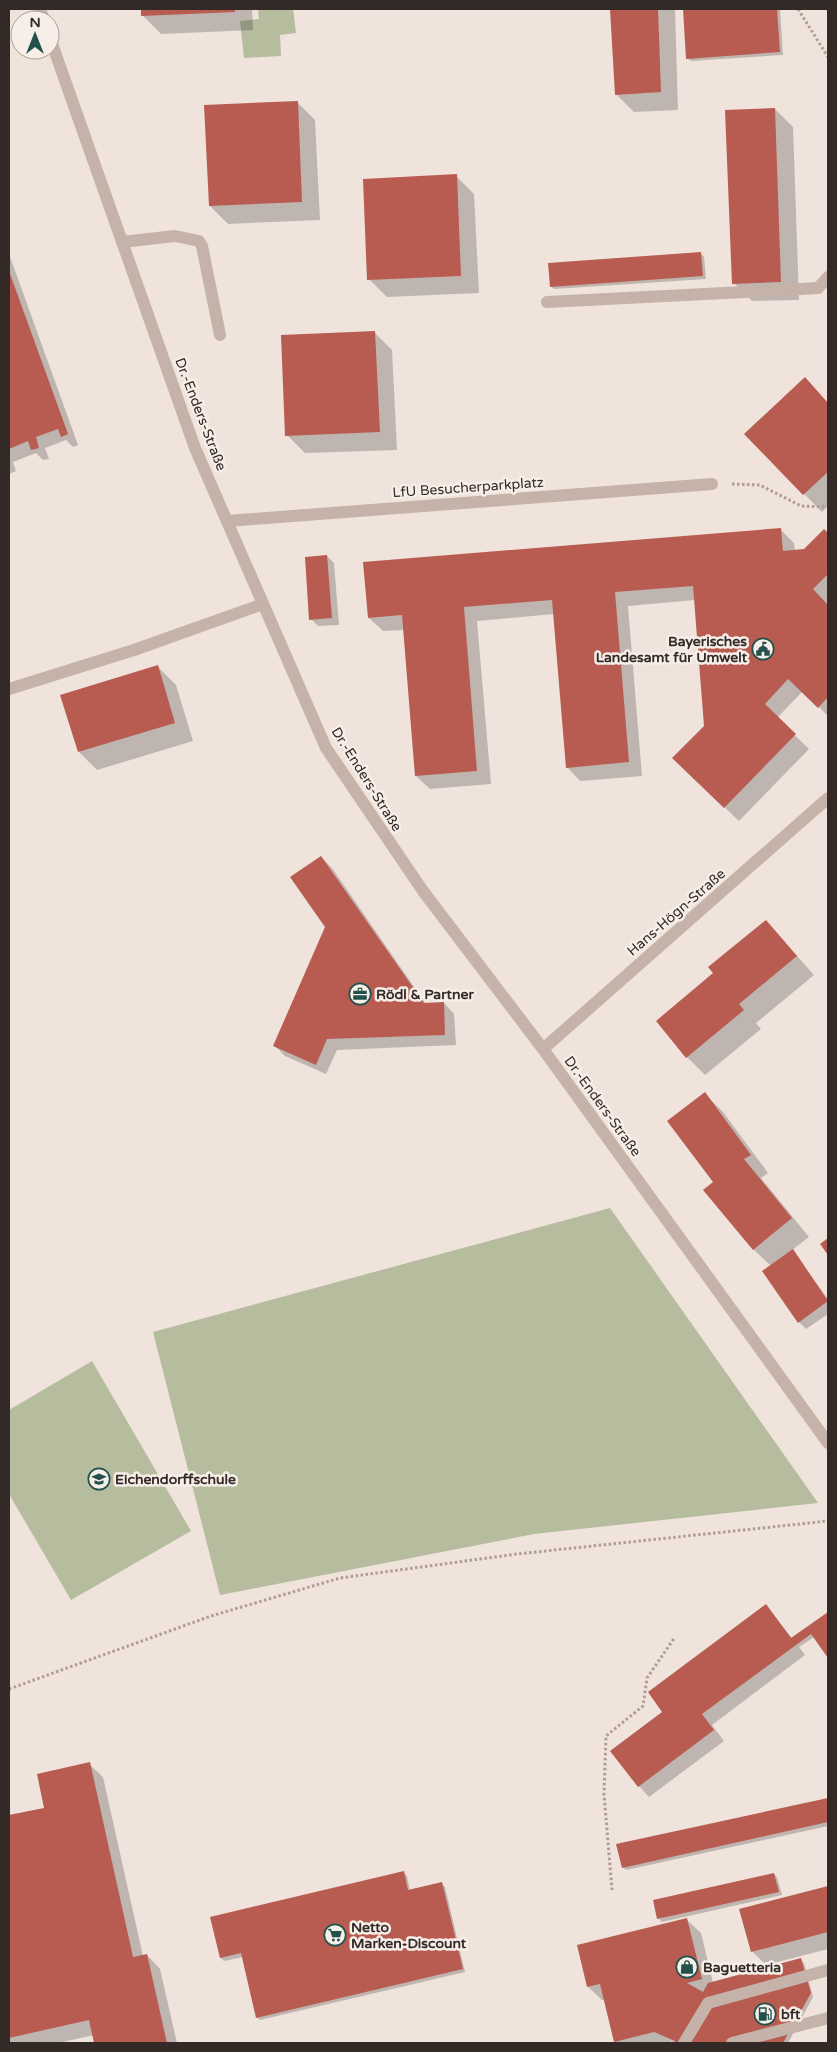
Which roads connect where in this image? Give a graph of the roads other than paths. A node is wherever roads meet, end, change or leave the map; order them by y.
1 (58, 60) edge
2 (122, 242) junction
3 (828, 277) edge
4 (547, 302) dead end
5 (220, 335) dead end
6 (712, 484) road end
7 (227, 521) junction
8 (263, 604) junction
9 (9, 689) edge
10 (828, 798) edge
11 (543, 1049) junction
12 (828, 1443) edge
13 (828, 1970) edge
14 (828, 2018) edge
15 (684, 2043) edge
16 (732, 2043) edge

1 - 2 street, Dr.-Enders-Straße
2 - 5 street
2 - 7 street, Dr.-Enders-Straße
3 - 4 street
6 - 7 street, LfU Besucherparkplatz
7 - 8 street, Dr.-Enders-Straße
8 - 9 street
8 - 11 street, Dr.-Enders-Straße
10 - 11 street, Hans-Högn-Straße
11 - 12 street, Dr.-Enders-Straße
13 - 15 street
14 - 16 street

